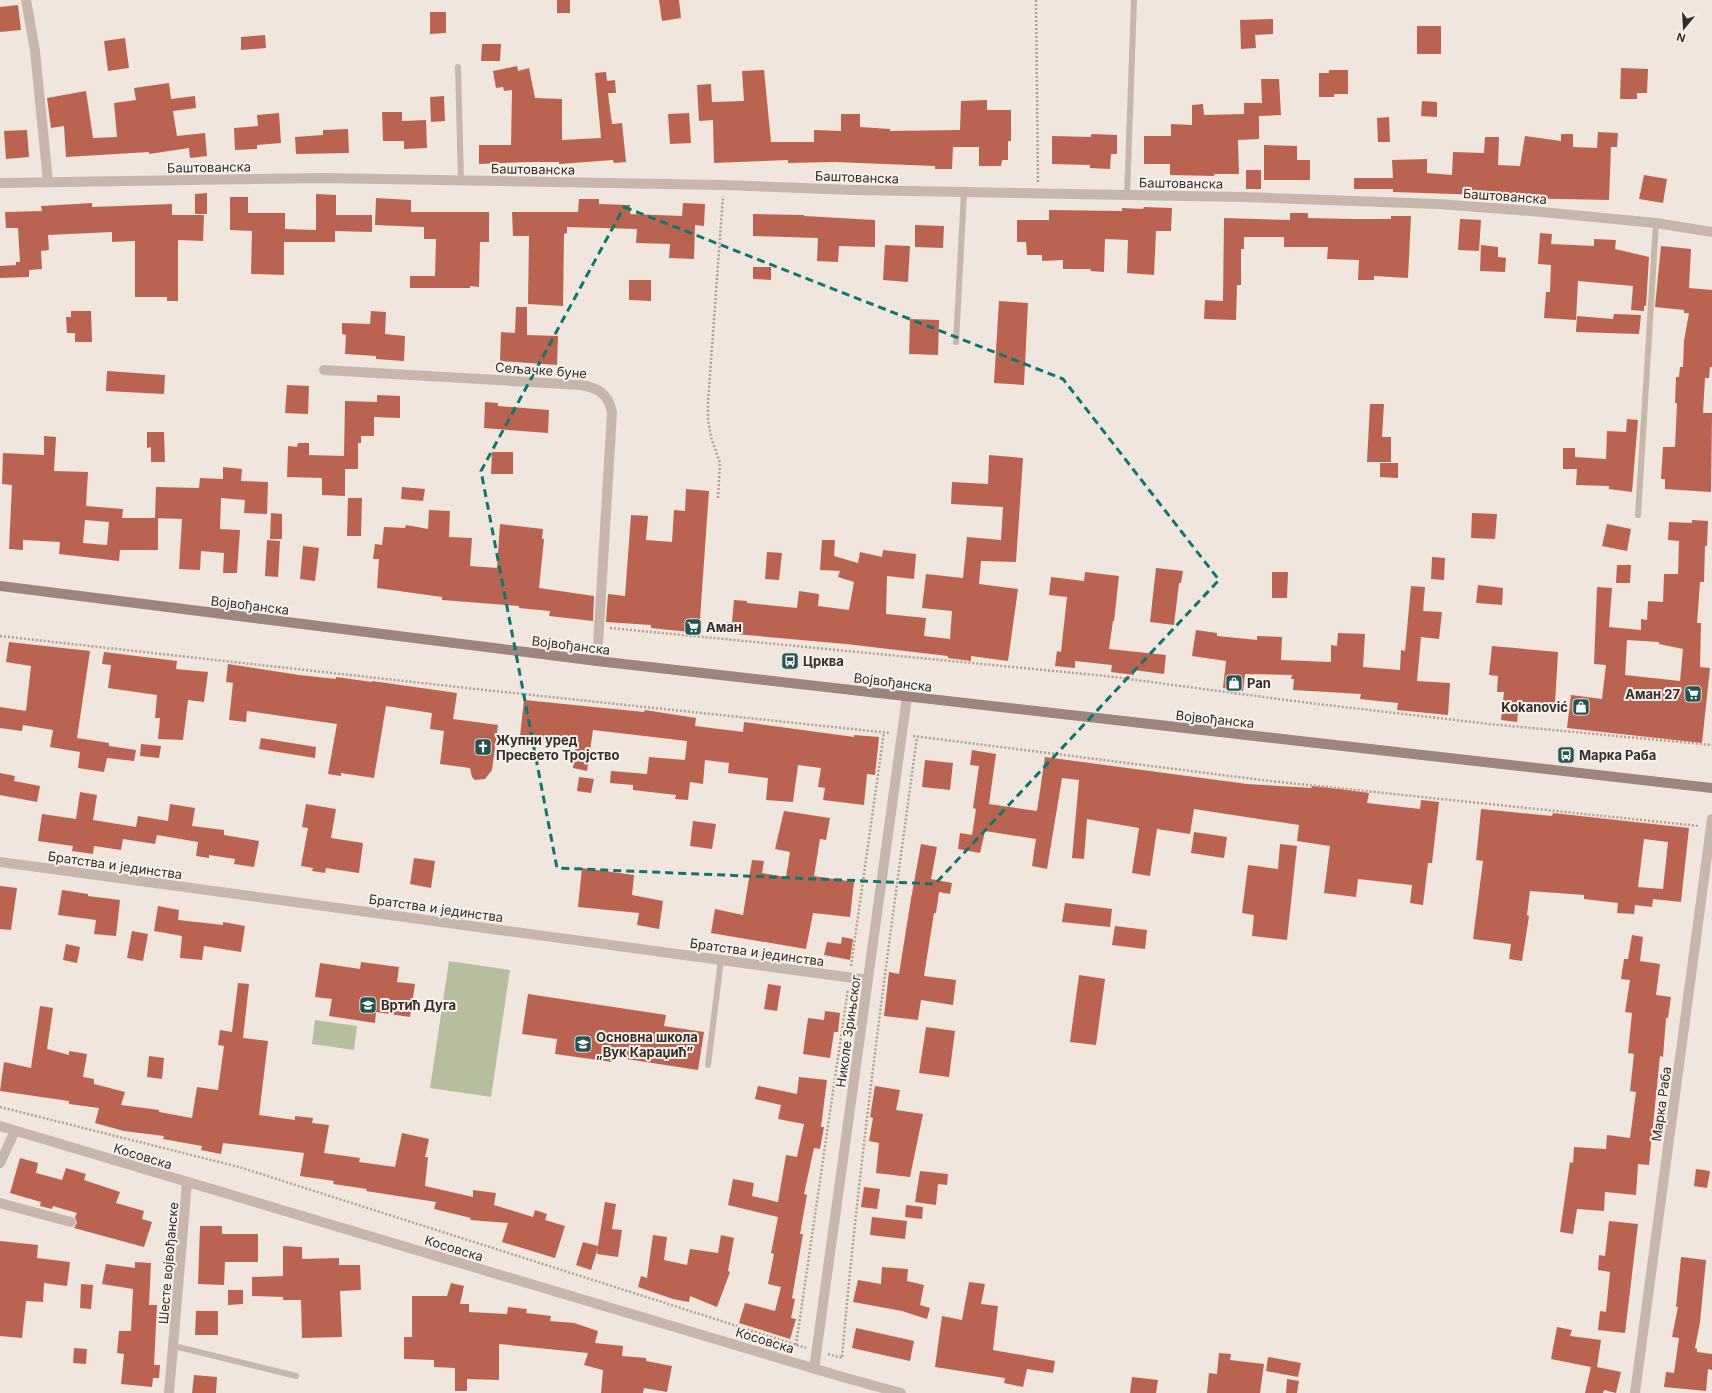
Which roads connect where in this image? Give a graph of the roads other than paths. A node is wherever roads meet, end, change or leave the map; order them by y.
1 (26, 0) edge
2 (1134, 0) edge
3 (458, 67) dead end
4 (48, 182) junction
5 (461, 182) junction
6 (0, 183) edge
7 (964, 192) junction
8 (1127, 196) junction
9 (1656, 223) junction
10 (1712, 232) edge
11 (956, 342) dead end
12 (324, 370) dead end
13 (1638, 515) dead end
14 (0, 586) edge
15 (597, 661) junction
16 (907, 697) junction
17 (1712, 788) edge
18 (1711, 823) edge
19 (0, 862) edge
20 (721, 960) junction
21 (868, 980) junction
22 (708, 1065) dead end
23 (0, 1126) edge
24 (15, 1131) junction
25 (0, 1162) edge
26 (187, 1182) junction
27 (0, 1203) edge
28 (71, 1222) dead end
29 (174, 1346) junction
30 (814, 1369) junction
31 (296, 1376) dead end
32 (864, 1388) edge
33 (169, 1393) edge
34 (901, 1393) edge
35 (1635, 1393) edge

1 - 4 street
2 - 8 lane
3 - 5 lane
4 - 5 street, Баштованска
4 - 6 street, Баштованска
5 - 7 street, Баштованска
7 - 8 street, Баштованска
7 - 11 lane
8 - 9 street, Баштованска
9 - 10 street, Баштованска
9 - 13 lane
12 - 15 street, Сељачке буне
14 - 15 main road, Војвођанска
15 - 16 main road, Војвођанска
16 - 17 main road, Војвођанска
16 - 21 street, Николе Зрињског
18 - 35 street, Марка Раба
19 - 20 street, Братства и јединства
20 - 21 street, Братства и јединства
20 - 22 lane
21 - 30 street, Николе Зрињског
23 - 24 street, Косовска
24 - 25 street
24 - 26 street, Косовска
26 - 29 street, Шесте војвођанске
26 - 30 street, Косовска
27 - 28 street
29 - 31 lane
29 - 33 street, Шесте војвођанске
30 - 32 street, Косовска
32 - 34 street, Косовска

